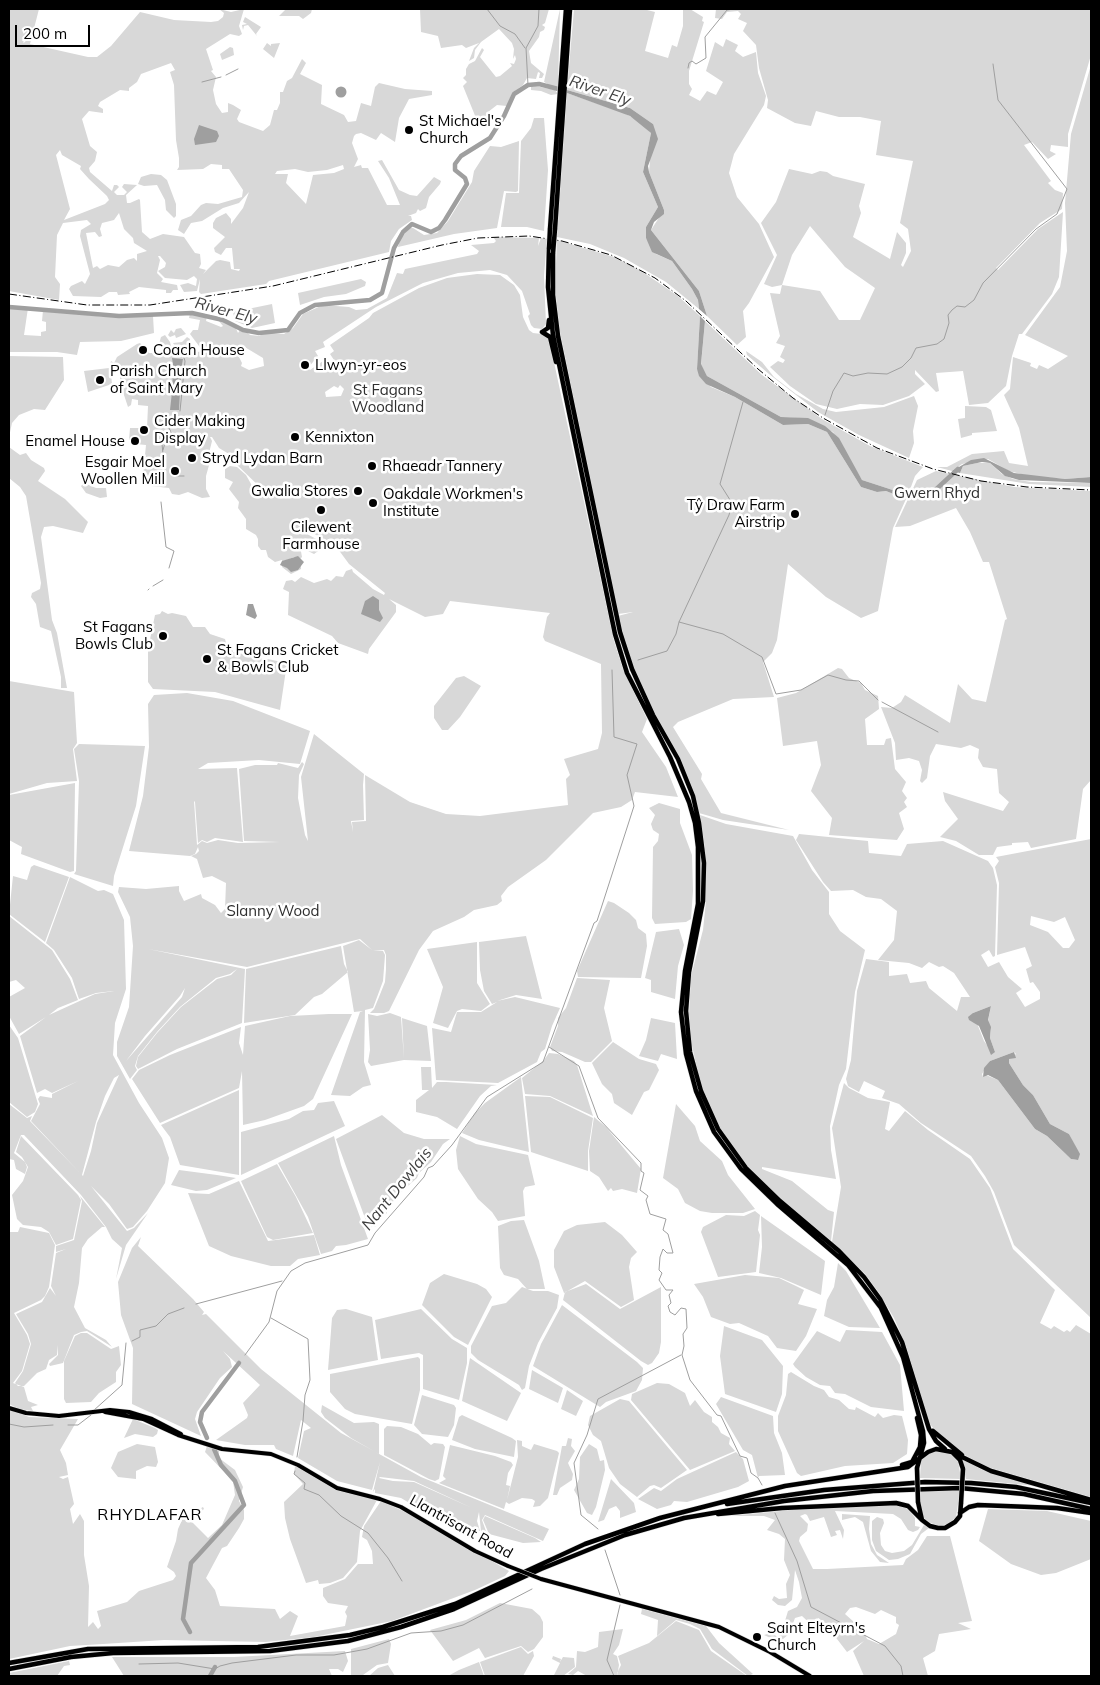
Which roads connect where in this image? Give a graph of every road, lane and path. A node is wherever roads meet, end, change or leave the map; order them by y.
1 (566, 9) edge
2 (570, 9) edge
3 (564, 73) junction
4 (553, 229) junction
5 (548, 264) junction
6 (572, 424) junction
7 (691, 801) junction
8 (838, 1253) junction
9 (906, 1368) junction
10 (9, 1408) edge
11 (927, 1424) junction
12 (945, 1449) junction
13 (952, 1452) junction
14 (919, 1460) junction
15 (971, 1462) junction
16 (844, 1476) junction
17 (784, 1498) junction
18 (1091, 1501) edge
19 (1091, 1511) edge
20 (681, 1513) junction
21 (960, 1513) junction
22 (684, 1518) junction
23 (922, 1520) junction
24 (110, 1652) junction
25 (9, 1663) edge
26 (9, 1669) edge
27 (810, 1676) edge

1 - 3 highway
2 - 3 highway
3 - 4 highway
4 - 5 highway, bridge
4 - 7 highway, bridge
5 - 6 highway
5 - 6 highway
6 - 7 highway
7 - 8 highway
8 - 9 highway
8 - 11 highway
9 - 14 highway
9 - 16 highway
10 - 27 main road, Llantrisant Road, bridge
11 - 12 highway
11 - 15 highway
12 - 13 highway
12 - 14 highway
13 - 15 highway
13 - 21 highway, bridge
14 - 16 highway
14 - 23 highway, bridge
15 - 18 highway
16 - 20 highway
17 - 18 highway
17 - 19 highway
17 - 20 highway
17 - 22 highway
19 - 21 highway
20 - 24 highway
21 - 23 highway
22 - 23 highway
22 - 24 highway
24 - 25 highway
24 - 26 highway

